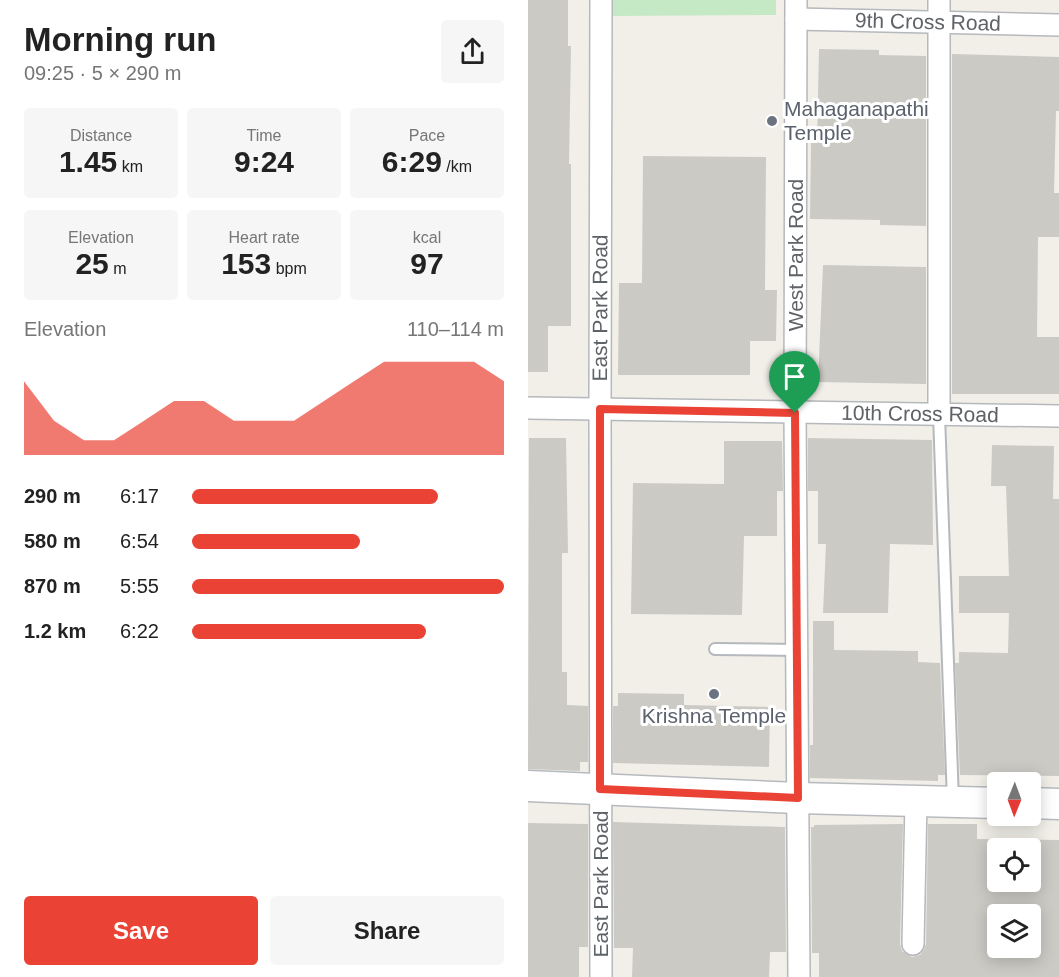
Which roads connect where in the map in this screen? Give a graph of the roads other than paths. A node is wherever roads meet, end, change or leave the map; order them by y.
1 (602, 0) edge
2 (939, 0) edge
3 (796, 9) edge
4 (939, 22) junction
5 (1059, 24) edge
6 (528, 408) edge
7 (600, 409) junction
8 (795, 413) junction
9 (939, 416) junction
10 (1059, 416) edge
11 (715, 649) dead end
12 (797, 650) junction
13 (528, 786) edge
14 (600, 789) junction
15 (798, 798) junction
16 (916, 801) junction
17 (953, 802) junction
18 (987, 803) edge
19 (1041, 803) edge
20 (1059, 804) edge
21 (913, 944) dead end
22 (601, 977) edge
23 (799, 977) edge

1 - 7 street, East Park Road
2 - 4 street
3 - 4 street, 9th Cross Road
3 - 8 street, West Park Road
4 - 5 street, 9th Cross Road
4 - 9 street
6 - 7 street, 10th Cross Road
7 - 8 street, 10th Cross Road
7 - 14 street, East Park Road
8 - 9 street, 10th Cross Road
8 - 12 street, West Park Road
9 - 10 street, 10th Cross Road
9 - 17 lane
11 - 12 lane
12 - 15 street, West Park Road
13 - 14 street
14 - 15 street
14 - 22 street, East Park Road
15 - 16 street
15 - 23 street, West Park Road
16 - 17 street
16 - 21 street
17 - 18 street
19 - 20 street

